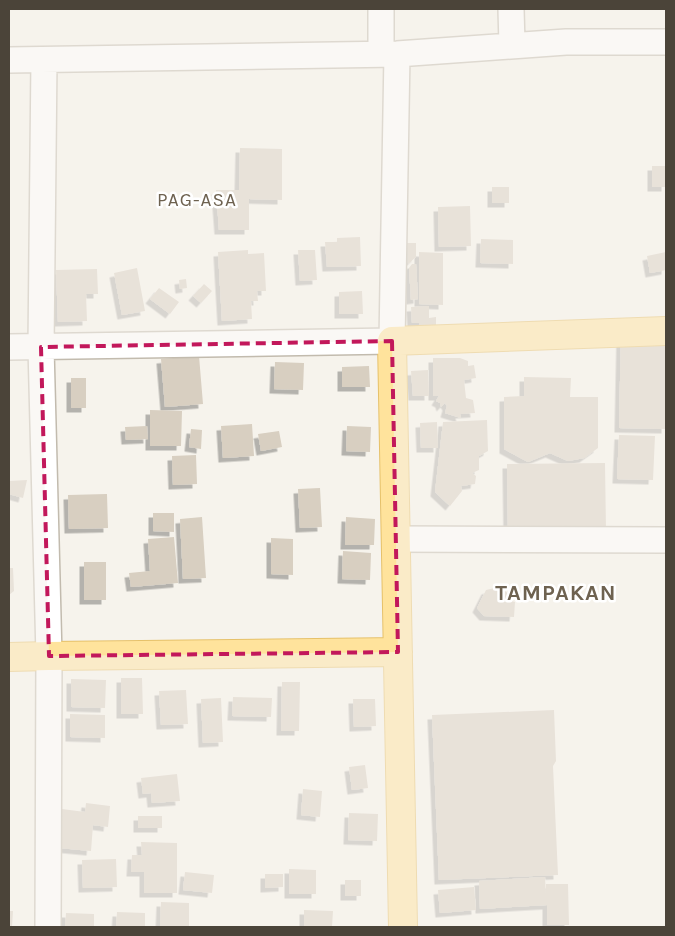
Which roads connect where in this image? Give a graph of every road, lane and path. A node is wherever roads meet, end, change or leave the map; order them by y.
1 (381, 9) edge
2 (511, 9) edge
3 (666, 42) edge
4 (512, 45) junction
5 (389, 54) junction
6 (9, 60) edge
7 (44, 60) junction
8 (666, 332) edge
9 (392, 341) junction
10 (9, 347) edge
11 (41, 347) junction
12 (396, 539) junction
13 (666, 540) edge
14 (398, 652) junction
15 (48, 656) junction
16 (9, 657) edge
17 (48, 927) edge
18 (403, 927) edge

1 - 5 street
2 - 4 street
3 - 4 street
4 - 5 street
5 - 7 street
5 - 9 street
6 - 7 street
7 - 11 street
8 - 9 main road
9 - 11 street
9 - 12 main road
10 - 11 street
11 - 15 street
12 - 13 street
12 - 14 main road
14 - 15 main road
14 - 18 main road
15 - 16 main road
15 - 17 street

